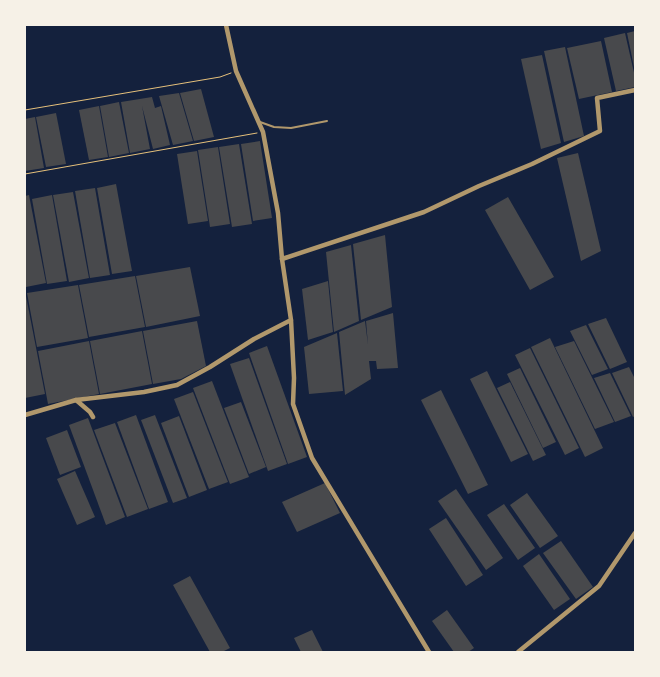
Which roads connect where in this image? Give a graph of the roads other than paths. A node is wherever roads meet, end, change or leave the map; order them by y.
1 (226, 25) edge
2 (635, 90) edge
3 (258, 121) junction
4 (327, 121) dead end
5 (282, 259) junction
6 (291, 320) junction
7 (76, 400) junction
8 (25, 415) edge
9 (93, 417) dead end
10 (635, 533) edge
11 (429, 652) edge
12 (518, 652) edge

1 - 3 street
2 - 5 street
3 - 4 lane
3 - 5 street
5 - 6 street
6 - 7 street
6 - 11 street
7 - 8 street
7 - 9 street
10 - 12 street

